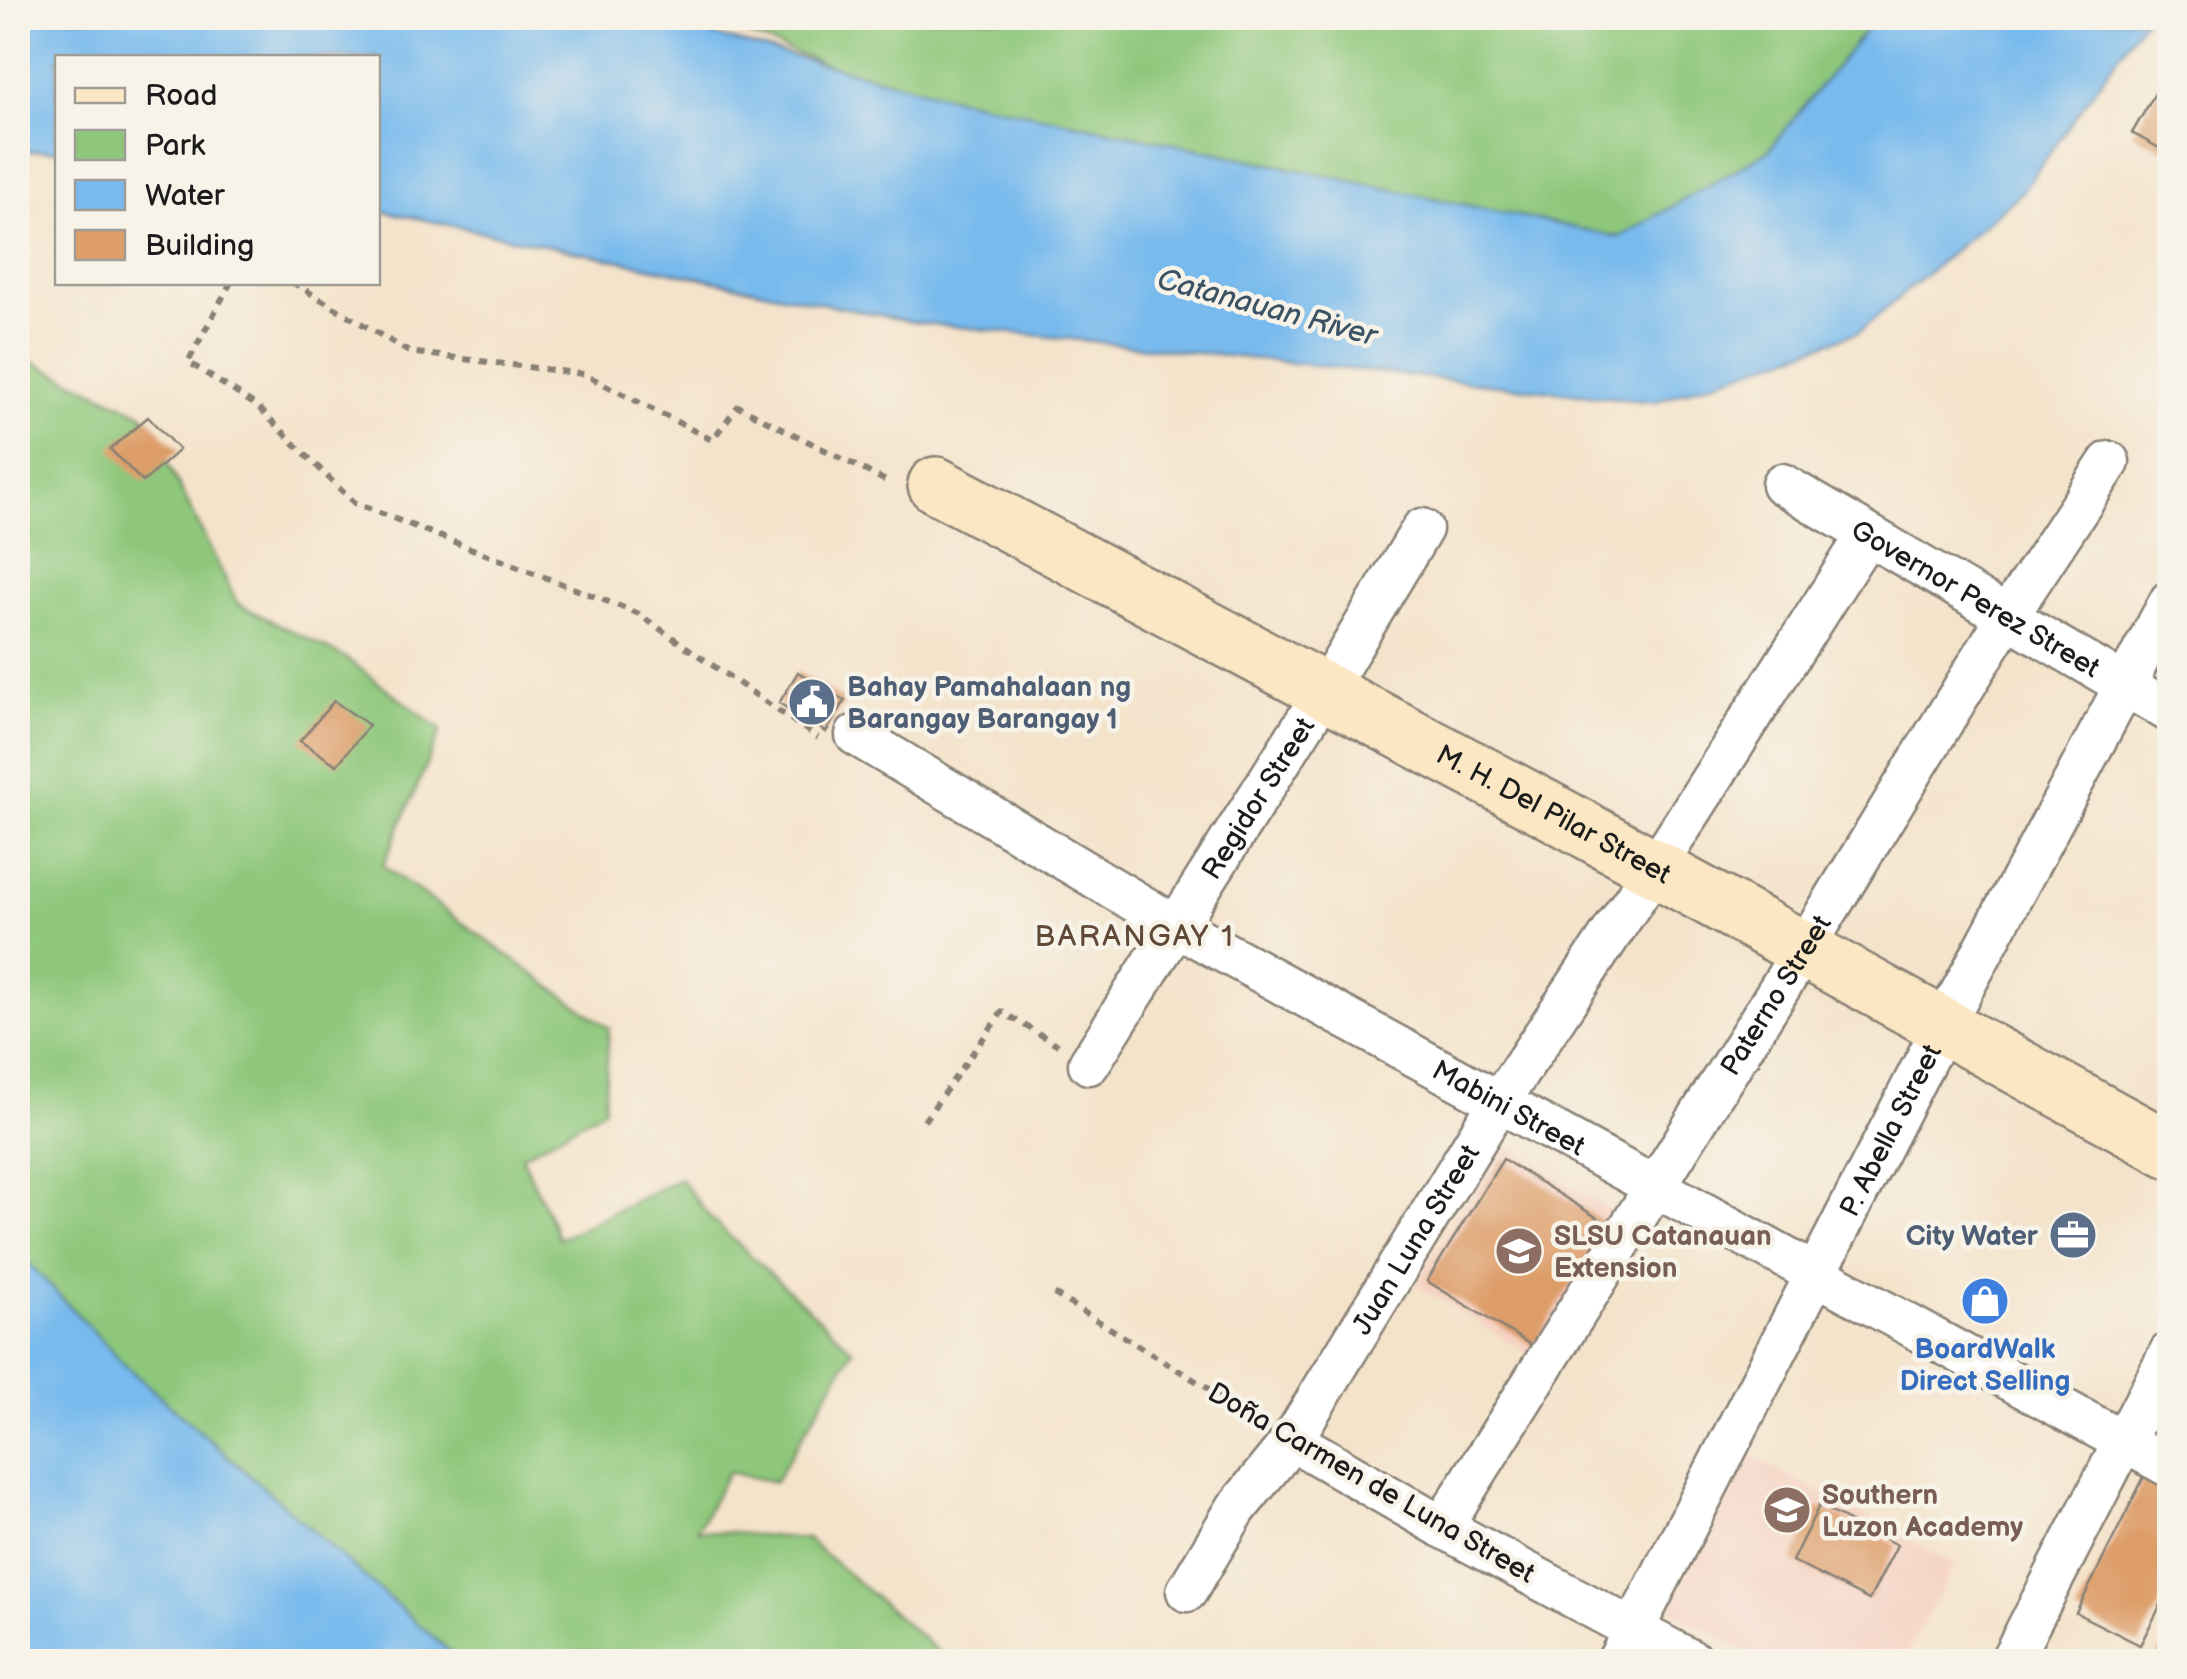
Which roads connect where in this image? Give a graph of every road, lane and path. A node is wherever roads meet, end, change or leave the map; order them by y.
1 (230, 285) edge
2 (297, 285) edge
3 (2109, 462) dead end
4 (1782, 484) dead end
5 (936, 485) joint
6 (1422, 528) dead end
7 (1867, 535) junction
8 (2170, 601) edge
9 (2007, 617) junction
10 (2125, 686) junction
11 (1325, 692) junction
12 (2170, 712) edge
13 (856, 735) joint
14 (1655, 868) junction
15 (1176, 926) junction
16 (1804, 949) junction
17 (1943, 1026) junction
18 (1090, 1064) joint
19 (1499, 1102) junction
20 (924, 1121) dead end
21 (2170, 1150) edge
22 (1655, 1187) junction
23 (1814, 1274) junction
24 (1054, 1294) dead end
25 (2170, 1352) edge
26 (1292, 1440) junction
27 (2124, 1442) junction
28 (2170, 1467) edge
29 (1442, 1526) junction
30 (1187, 1591) dead end
31 (1626, 1646) edge
32 (1694, 1662) edge
33 (2010, 1662) edge

1 - 13 path
2 - 5 path
3 - 9 street, Paterno Street
4 - 7 street, Governor Perez Street
5 - 11 street, M. H. Del Pilar Street
6 - 11 street, Regidor Street
7 - 9 street, Governor Perez Street
7 - 14 street, Juan Luna Street
8 - 10 street, P. Abella Street
9 - 10 street, Governor Perez Street
9 - 16 street, Paterno Street
10 - 12 street, Governor Perez Street
10 - 17 street, P. Abella Street
11 - 14 street, M. H. Del Pilar Street
11 - 15 street, Regidor Street
13 - 15 street, Mabini Street
14 - 16 street, M. H. Del Pilar Street
14 - 19 street, Juan Luna Street
15 - 18 street, Regidor Street
15 - 19 street, Mabini Street
16 - 17 street, M. H. Del Pilar Street
16 - 22 street, Paterno Street
17 - 21 street, M. H. Del Pilar Street
17 - 23 street, P. Abella Street
18 - 20 path
19 - 22 street, Mabini Street
19 - 26 street, Juan Luna Street
22 - 23 street, Mabini Street
22 - 29 street, Paterno Street
23 - 27 street, Mabini Street
23 - 31 street, P. Abella Street
24 - 26 path, Doña Carmen de Luna Street
25 - 27 street
26 - 29 street, Doña Carmen de Luna Street
26 - 30 street, Juan Luna Street
27 - 28 street, Mabini Street
27 - 33 street
29 - 31 street, Doña Carmen de Luna Street
31 - 32 street, Doña Carmen de Luna Street

